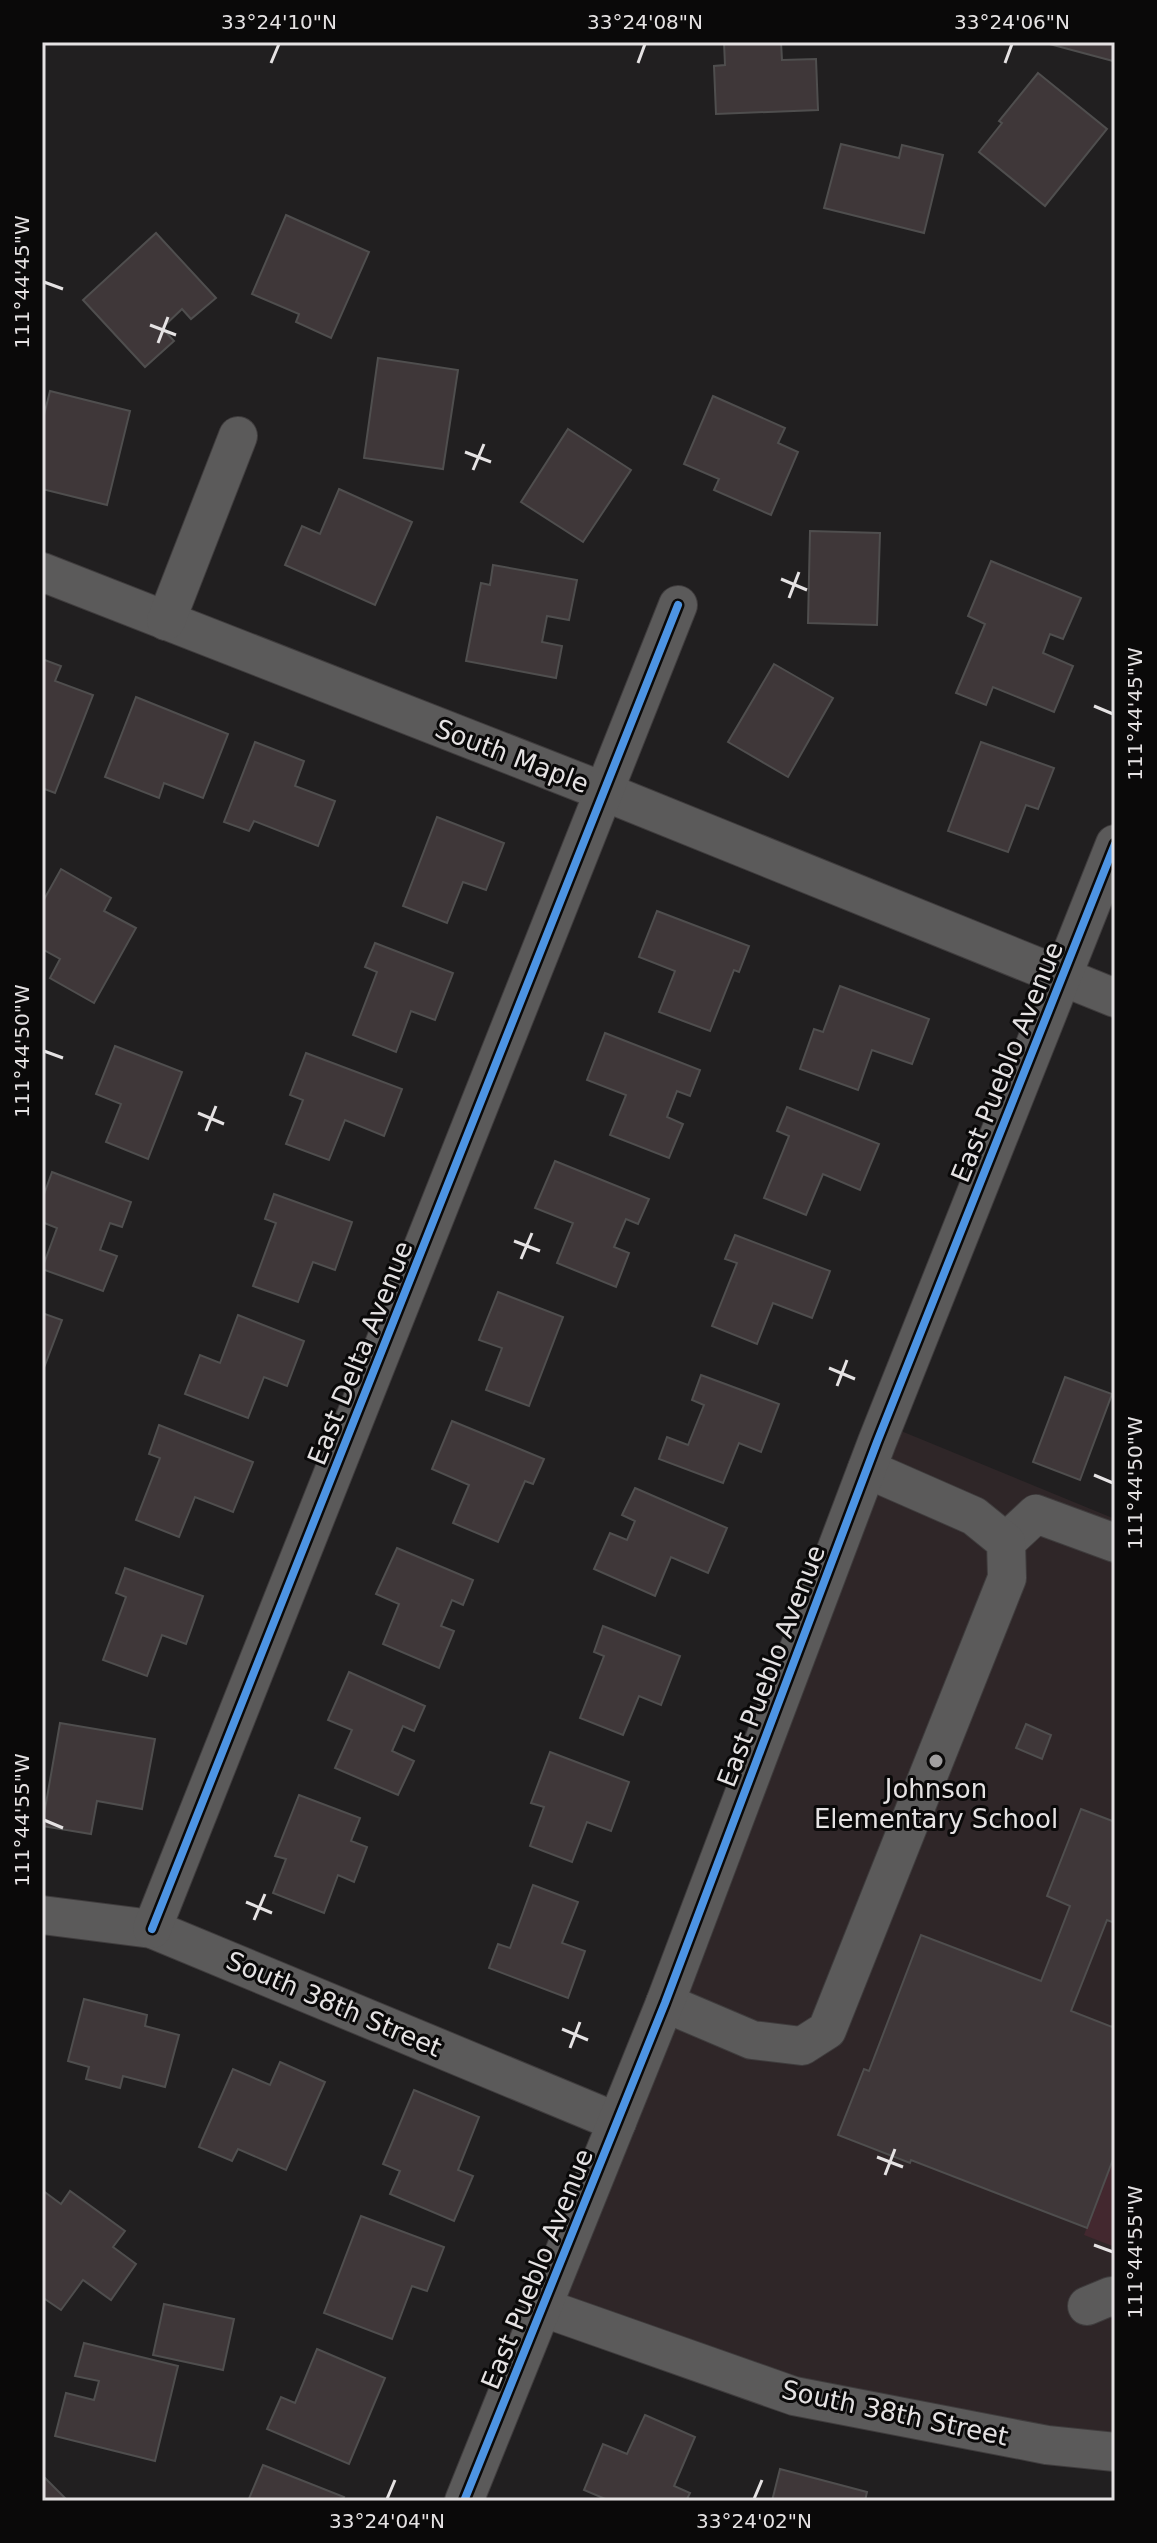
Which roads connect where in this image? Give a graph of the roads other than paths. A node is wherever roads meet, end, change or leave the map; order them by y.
1 (238, 436) dead end
2 (42, 572) edge
3 (678, 605) dead end
4 (166, 621) junction
5 (605, 792) junction
6 (1115, 844) edge
7 (1063, 977) junction
8 (1115, 998) edge
9 (867, 1469) junction
10 (1006, 1542) junction
11 (1115, 1543) edge
12 (42, 1915) edge
13 (152, 1929) junction
14 (665, 2003) junction
15 (617, 2122) junction
16 (544, 2308) junction
17 (1115, 2452) edge
18 (464, 2501) edge

1 - 4 street
2 - 4 street, South Maple
3 - 5 street, East Delta Avenue
4 - 5 street, South Maple
5 - 7 street, South Maple
5 - 13 street, East Delta Avenue
6 - 7 street, East Pueblo Avenue
7 - 8 street, South Maple
7 - 9 street, East Pueblo Avenue
9 - 10 street
9 - 14 street, East Pueblo Avenue
10 - 11 street
10 - 14 street
12 - 13 street, South 38th Street
13 - 15 street, South 38th Street
14 - 15 street, East Pueblo Avenue
15 - 16 street, East Pueblo Avenue
16 - 17 street, South 38th Street
16 - 18 street, East Pueblo Avenue

